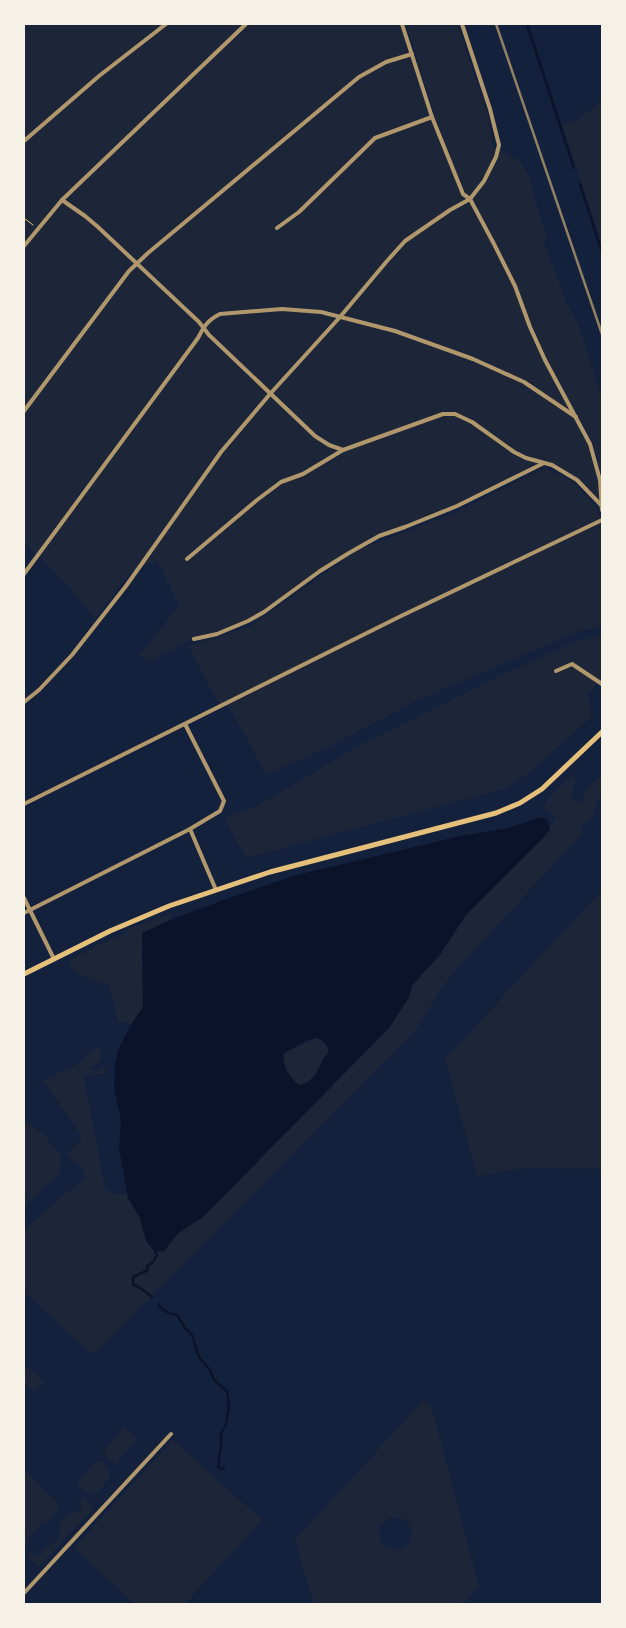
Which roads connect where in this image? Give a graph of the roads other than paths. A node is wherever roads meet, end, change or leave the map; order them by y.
1 (166, 24) edge
2 (246, 24) edge
3 (402, 24) edge
4 (462, 24) edge
5 (412, 54) junction
6 (432, 117) junction
7 (24, 141) edge
8 (470, 199) junction
9 (62, 200) junction
10 (277, 228) dead end
11 (24, 246) edge
12 (137, 264) junction
13 (340, 317) junction
14 (203, 328) junction
15 (270, 394) junction
16 (24, 411) edge
17 (576, 417) junction
18 (343, 450) junction
19 (544, 463) junction
20 (602, 506) edge
21 (602, 510) edge
22 (602, 520) edge
23 (187, 559) dead end
24 (24, 574) edge
25 (194, 639) dead end
26 (556, 671) dead end
27 (602, 684) edge
28 (24, 702) edge
29 (185, 724) junction
30 (602, 732) edge
31 (24, 804) edge
32 (190, 829) junction
33 (216, 890) junction
34 (24, 898) edge
35 (30, 910) junction
36 (24, 913) edge
37 (54, 959) junction
38 (24, 974) edge
39 (171, 1434) dead end
40 (24, 1593) edge

1 - 7 street
2 - 9 street
3 - 5 street
4 - 8 street
5 - 6 street
5 - 12 street
6 - 8 street
6 - 10 street
8 - 13 street
8 - 17 street
9 - 11 street
9 - 12 street
12 - 14 street
12 - 16 street
13 - 14 street
13 - 15 street
13 - 17 street
14 - 15 street
14 - 24 street
15 - 18 street
15 - 28 street
17 - 20 street
18 - 19 street
18 - 23 street
19 - 20 street
19 - 25 street
20 - 21 street
22 - 29 street
26 - 27 street
29 - 31 street
29 - 32 street
30 - 33 main road
32 - 33 street
32 - 35 street
33 - 37 main road
34 - 35 street
35 - 36 street
35 - 37 street
37 - 38 main road
39 - 40 street

